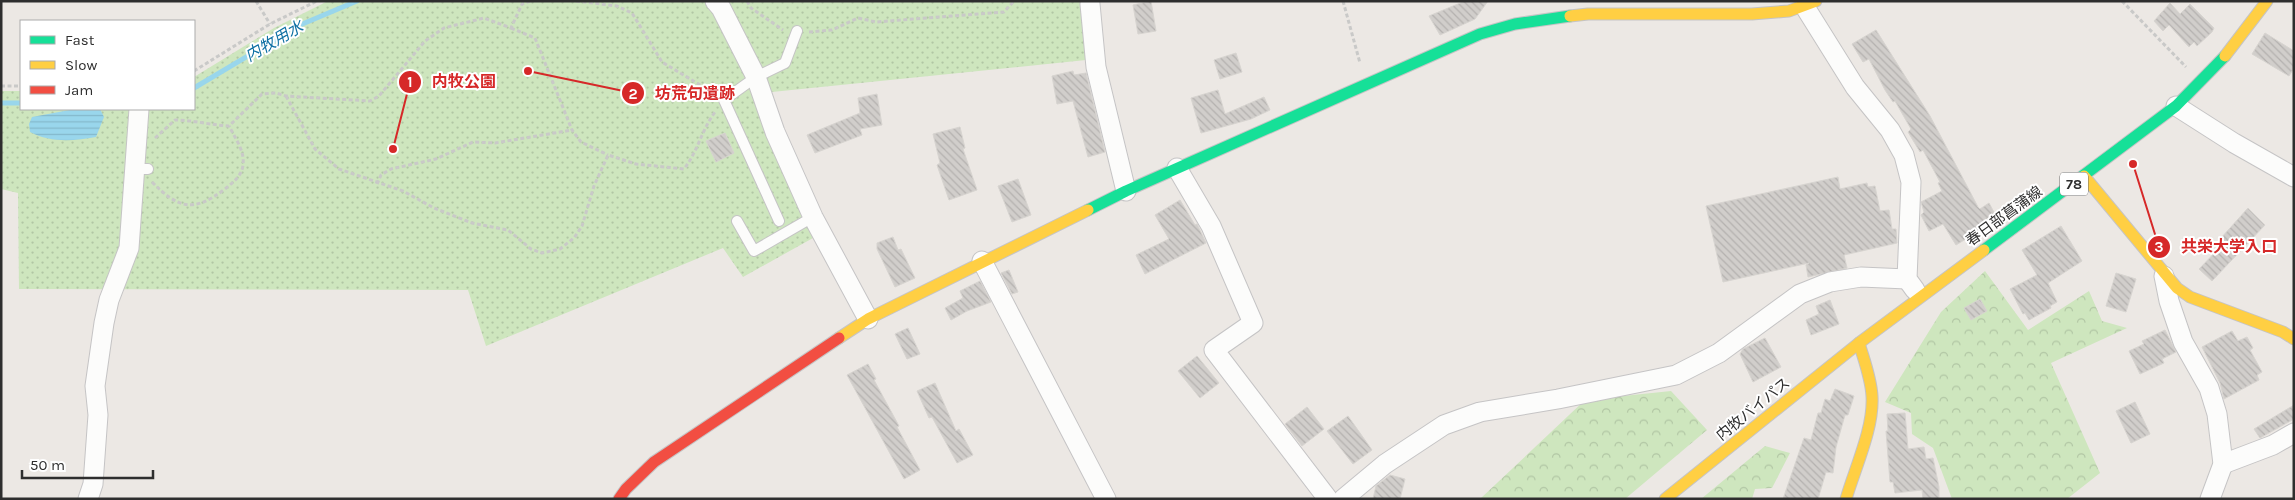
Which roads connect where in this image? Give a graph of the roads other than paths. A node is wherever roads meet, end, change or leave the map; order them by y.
1 (715, 1) edge
2 (2267, 1) edge
3 (1090, 3) edge
4 (1810, 4) edge
5 (798, 31) road end
6 (756, 77) junction
7 (2176, 106) junction
8 (139, 110) edge
9 (1176, 168) junction
10 (2084, 176) junction
11 (2294, 177) edge
12 (1126, 191) junction
13 (813, 217) junction
14 (737, 221) dead end
15 (779, 221) dead end
16 (982, 261) junction
17 (2164, 274) junction
18 (1907, 279) junction
19 (1920, 297) junction
20 (868, 319) junction
21 (2294, 338) edge
22 (1859, 343) junction
23 (2294, 433) edge
24 (2224, 464) junction
25 (88, 499) edge
26 (619, 499) edge
27 (1106, 499) edge
28 (1328, 499) edge
29 (1343, 499) edge
30 (1665, 499) edge
31 (1846, 499) edge
32 (2210, 499) edge

1 - 6 street
2 - 7 street, 春日部菖蒲線 / 78
3 - 12 street
4 - 9 street
4 - 18 street
5 - 6 lane
6 - 13 street
6 - 15 lane
7 - 10 street, 春日部菖蒲線 / 78
7 - 11 street
8 - 25 street
9 - 12 street
9 - 28 street
10 - 17 street
10 - 19 street, 春日部菖蒲線 / 78
12 - 16 street
13 - 14 lane
13 - 20 street
16 - 20 street
16 - 27 street
17 - 21 street
17 - 24 street
18 - 19 street
18 - 29 street
19 - 22 street, 春日部菖蒲線 / 78
20 - 26 street
22 - 30 street, 内牧バイパス / 78
22 - 31 street
23 - 24 street
24 - 32 street

